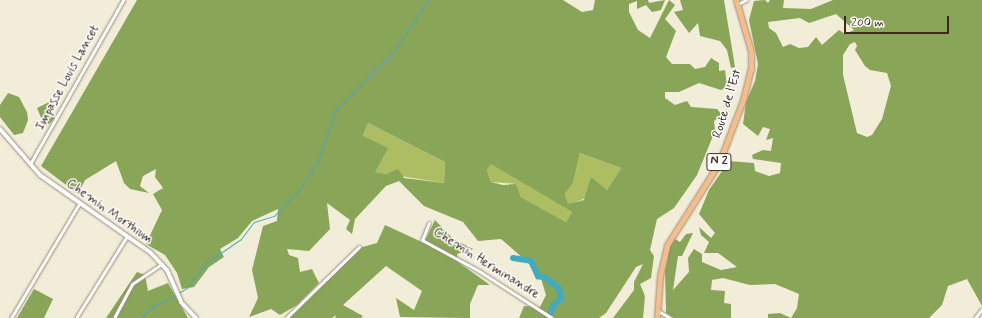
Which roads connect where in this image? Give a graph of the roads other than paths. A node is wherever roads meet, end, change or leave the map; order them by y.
1 (123, 0) edge
2 (746, 0) edge
3 (737, 2) edge
4 (0, 129) edge
5 (29, 164) junction
6 (79, 204) junction
7 (429, 223) dead end
8 (127, 236) junction
9 (359, 247) dead end
10 (162, 264) junction
11 (982, 309) edge
12 (660, 312) junction
13 (11, 318) edge
14 (76, 318) edge
15 (114, 318) edge
16 (196, 318) edge
17 (286, 318) edge
18 (552, 318) edge
19 (657, 318) edge
20 (670, 318) edge
21 (975, 318) edge

1 - 5 street, Impasse Louis Lancet
2 - 3 street
3 - 12 main road, Route de l'Est / N 2
4 - 5 street, Chemin Morthium
5 - 6 street, Chemin Morthium
6 - 8 street, Chemin Morthium
6 - 13 street
7 - 18 street, Chemin Herminandre
8 - 10 street, Chemin Morthium
8 - 14 street
9 - 17 street
10 - 15 street
10 - 16 street, Chemin Morthium
11 - 21 street
12 - 19 main road, Route de l'Est / N 2
12 - 20 street

